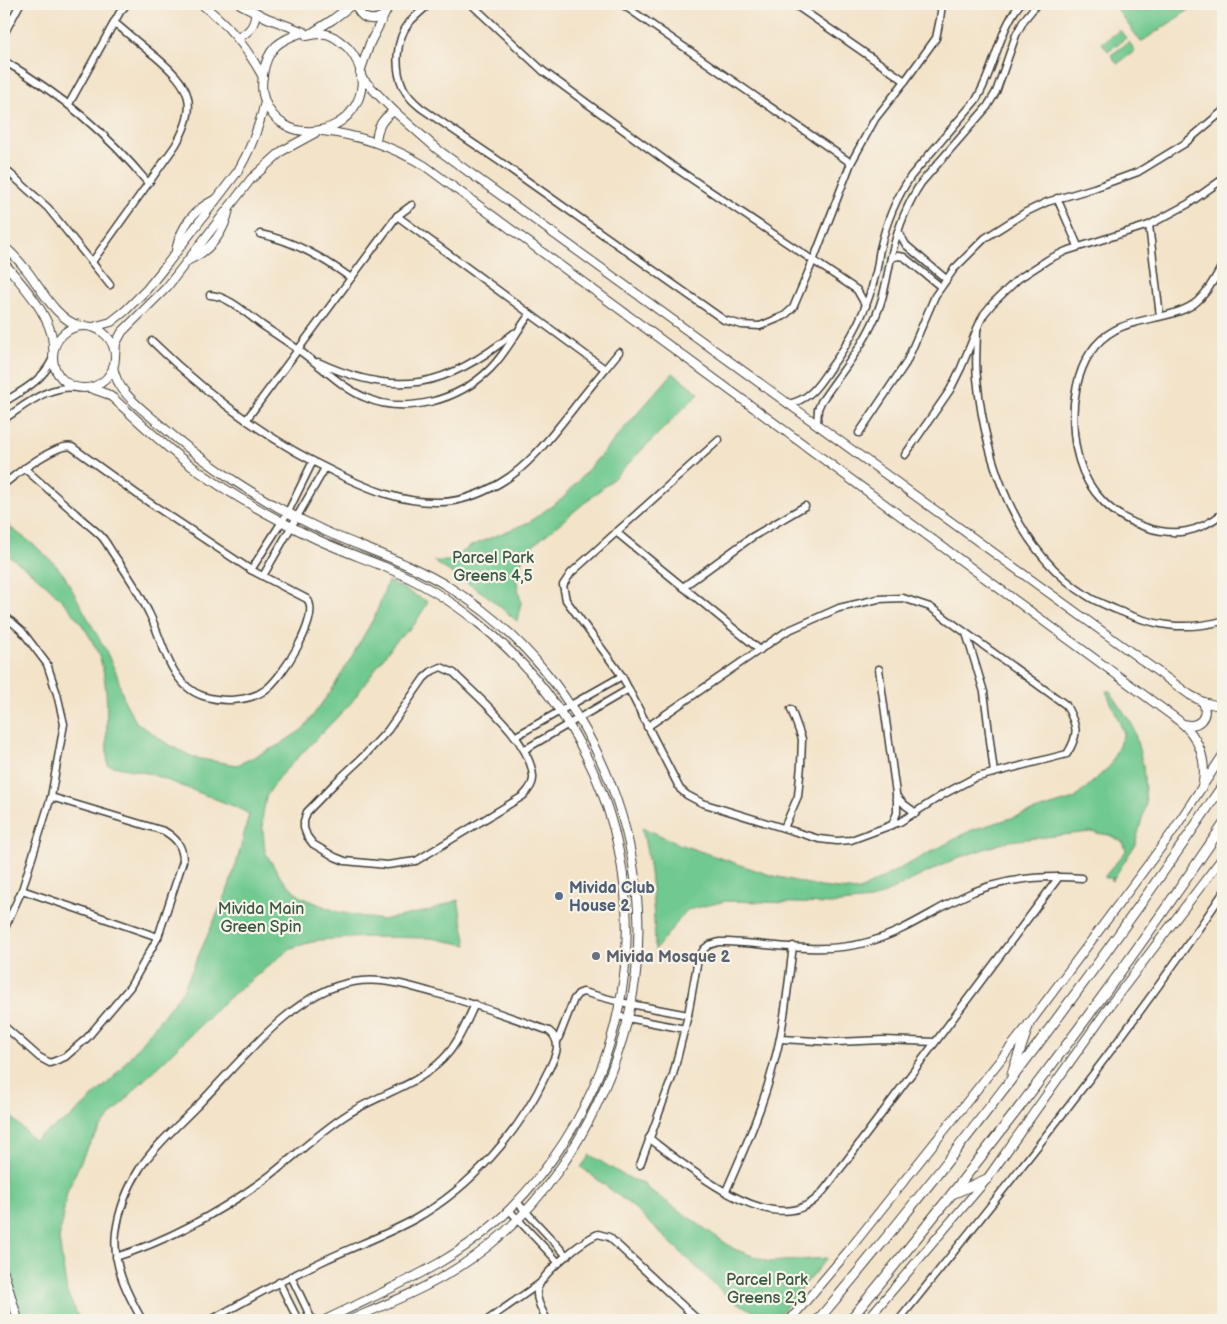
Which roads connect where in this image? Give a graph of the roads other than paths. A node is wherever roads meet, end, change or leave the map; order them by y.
1 (20, 4) edge
2 (127, 4) edge
3 (201, 4) edge
4 (240, 4) edge
5 (355, 4) edge
6 (390, 4) edge
7 (429, 4) edge
8 (471, 4) edge
9 (622, 4) edge
10 (794, 4) edge
11 (942, 4) edge
12 (1020, 4) edge
13 (1037, 4) edge
14 (255, 12) junction
15 (383, 16) junction
16 (114, 22) junction
17 (4, 34) edge
18 (306, 34) junction
19 (238, 38) junction
20 (4, 61) edge
21 (361, 74) junction
22 (263, 77) junction
23 (905, 81) junction
24 (265, 102) junction
25 (69, 104) junction
26 (394, 111) junction
27 (1223, 111) edge
28 (954, 125) junction
29 (319, 132) junction
30 (964, 132) junction
31 (376, 142) junction
32 (851, 163) junction
33 (4, 168) edge
34 (1223, 179) edge
35 (148, 183) junction
36 (1057, 198) junction
37 (216, 199) junction
38 (412, 205) dead end
39 (230, 207) junction
40 (208, 209) junction
41 (397, 216) junction
42 (221, 218) junction
43 (1149, 225) junction
44 (898, 231) junction
45 (260, 234) dead end
46 (182, 245) junction
47 (4, 246) edge
48 (1078, 246) junction
49 (176, 253) junction
50 (194, 253) junction
51 (891, 258) junction
52 (187, 261) junction
53 (813, 261) junction
54 (92, 262) junction
55 (4, 263) edge
56 (1223, 264) edge
57 (351, 278) junction
58 (946, 279) junction
59 (110, 285) dead end
60 (941, 287) junction
61 (210, 295) dead end
62 (866, 306) junction
63 (530, 314) junction
64 (1160, 316) junction
65 (84, 326) junction
66 (93, 327) junction
67 (977, 329) junction
68 (517, 331) junction
69 (152, 341) dead end
70 (53, 351) junction
71 (298, 351) junction
72 (618, 352) dead end
73 (115, 356) junction
74 (308, 357) junction
75 (52, 360) junction
76 (113, 367) junction
77 (605, 369) junction
78 (824, 377) junction
79 (834, 384) junction
80 (79, 388) junction
81 (90, 388) junction
82 (4, 402) edge
83 (788, 404) junction
84 (4, 419) edge
85 (246, 420) junction
86 (817, 424) junction
87 (859, 433) dead end
88 (719, 440) dead end
89 (905, 455) dead end
90 (313, 461) junction
91 (24, 468) junction
92 (325, 468) junction
93 (4, 484) edge
94 (805, 506) dead end
95 (288, 512) junction
96 (1223, 513) edge
97 (298, 517) junction
98 (282, 522) junction
99 (292, 527) junction
100 (616, 532) junction
101 (251, 570) junction
102 (263, 576) junction
103 (683, 587) junction
104 (4, 615) edge
105 (1223, 621) edge
106 (966, 633) junction
107 (760, 650) junction
108 (880, 669) dead end
109 (622, 676) junction
110 (629, 689) junction
111 (1203, 702) junction
112 (570, 706) junction
113 (1223, 707) edge
114 (791, 709) dead end
115 (561, 711) junction
116 (577, 719) junction
117 (569, 724) junction
118 (1184, 724) junction
119 (647, 727) junction
120 (516, 736) junction
121 (524, 750) junction
122 (1223, 755) edge
123 (994, 773) junction
124 (1223, 785) edge
125 (1202, 787) junction
126 (896, 796) junction
127 (51, 797) junction
128 (916, 813) junction
129 (892, 825) junction
130 (1223, 825) edge
131 (784, 828) junction
132 (1223, 857) edge
133 (1059, 877) junction
134 (1082, 878) dead end
135 (22, 890) junction
136 (1223, 893) edge
137 (4, 930) edge
138 (158, 937) junction
139 (793, 946) junction
140 (620, 1002) junction
141 (475, 1004) junction
142 (631, 1004) junction
143 (688, 1015) junction
144 (617, 1016) junction
145 (628, 1018) junction
146 (1028, 1024) junction
147 (4, 1026) edge
148 (685, 1029) junction
149 (780, 1040) junction
150 (557, 1042) junction
151 (935, 1042) junction
152 (1008, 1083) junction
153 (649, 1138) junction
154 (640, 1165) dead end
155 (987, 1179) junction
156 (726, 1191) junction
157 (952, 1194) junction
158 (517, 1202) junction
159 (509, 1210) junction
160 (526, 1210) junction
161 (518, 1218) junction
162 (567, 1256) junction
163 (116, 1257) junction
164 (559, 1263) junction
165 (4, 1273) edge
166 (291, 1276) junction
167 (279, 1282) junction
168 (539, 1284) junction
169 (4, 1311) edge
170 (488, 1319) edge
171 (7, 1320) edge
172 (18, 1320) edge
173 (142, 1320) edge
174 (211, 1320) edge
175 (298, 1320) edge
176 (312, 1320) edge
177 (325, 1320) edge
178 (350, 1320) edge
179 (547, 1320) edge
180 (698, 1320) edge
181 (790, 1320) edge
182 (818, 1320) edge
183 (850, 1320) edge
184 (867, 1320) edge
185 (899, 1320) edge

1 - 17 street
2 - 16 street
3 - 19 street
4 - 14 street
5 - 15 street
5 - 18 street
6 - 15 street
7 - 53 street
8 - 53 street
9 - 32 street
10 - 23 street
11 - 23 street
12 - 28 street
13 - 30 street
14 - 18 street
14 - 19 street
15 - 21 street
16 - 25 street
16 - 35 street
18 - 21 street
18 - 22 street
19 - 22 street
20 - 25 street
21 - 26 street
21 - 29 street
22 - 24 street
23 - 32 street
24 - 29 street
24 - 37 street
25 - 35 street
26 - 31 street
26 - 83 street
27 - 36 street
28 - 30 street
28 - 62 street
29 - 31 street
29 - 39 street
30 - 44 street
31 - 118 street
32 - 53 street
33 - 54 street
34 - 43 street
35 - 54 street
36 - 48 street
36 - 58 street
37 - 40 street
37 - 49 street
38 - 41 street
39 - 42 street
39 - 52 street
40 - 42 street
40 - 46 street
41 - 57 street
41 - 63 street
42 - 50 street
43 - 48 street
43 - 64 street
44 - 51 street
44 - 58 street
45 - 57 street
46 - 49 street
46 - 50 street
47 - 65 street
48 - 67 street
49 - 66 street
50 - 52 street
51 - 60 street
51 - 79 street
52 - 73 street
53 - 62 street
54 - 59 street
55 - 70 street
56 - 64 street
57 - 71 street
58 - 60 street
60 - 87 street
61 - 71 street
62 - 78 street
63 - 68 street
63 - 77 street
64 - 96 street
65 - 66 street
65 - 70 street
66 - 73 street
67 - 89 street
67 - 105 street
68 - 74 street
68 - 74 street
69 - 85 street
70 - 75 street
71 - 74 street
71 - 85 street
72 - 77 street
73 - 76 street
75 - 80 street
75 - 82 street
76 - 81 street
76 - 95 street
77 - 92 street
78 - 79 street
78 - 83 street
79 - 86 street
80 - 81 street
80 - 84 street
81 - 98 street
83 - 86 street
85 - 90 street
86 - 111 street
88 - 100 street
90 - 92 street
90 - 95 street
91 - 93 street
91 - 101 street
91 - 102 street
92 - 97 street
94 - 103 street
95 - 97 street
95 - 98 street
97 - 99 street
97 - 112 street
98 - 99 street
98 - 101 street
99 - 102 street
99 - 115 street
100 - 103 street
100 - 109 street
101 - 102 street
103 - 107 street
104 - 127 street
106 - 107 street
106 - 123 street
106 - 123 street
107 - 119 street
108 - 126 street
109 - 110 street
109 - 112 street
110 - 116 street
110 - 119 street
111 - 113 street
111 - 118 street
112 - 115 street
112 - 116 street
114 - 131 street
115 - 117 street
115 - 120 street
116 - 117 street
116 - 142 street
117 - 121 street
117 - 140 street
118 - 125 street
119 - 131 street
120 - 121 street
120 - 121 street
122 - 125 street
123 - 128 street
124 - 152 main road
125 - 146 street
126 - 128 street
126 - 129 street
127 - 135 street
127 - 138 street
128 - 129 street
129 - 131 street
130 - 157 main road
132 - 155 street
133 - 134 street
133 - 139 street
133 - 151 street
135 - 137 street
135 - 138 street
136 - 185 street
138 - 147 street
139 - 143 street
139 - 149 street
140 - 142 street
140 - 144 street
140 - 150 street
141 - 150 street
141 - 163 street
141 - 163 street
142 - 143 street
142 - 145 street
143 - 148 street
144 - 145 street
144 - 158 street
145 - 148 street
145 - 160 street
146 - 152 main road
146 - 181 street
148 - 153 street
149 - 151 street
149 - 156 street
150 - 166 street
151 - 156 street
152 - 182 main road
153 - 154 street
153 - 156 street
155 - 157 main road
155 - 184 street
157 - 183 main road
158 - 159 street
158 - 160 street
159 - 161 street
159 - 177 street
160 - 161 street
160 - 162 street
161 - 164 street
161 - 178 street
162 - 164 street
162 - 180 street
163 - 173 street
164 - 168 street
165 - 172 street
166 - 167 street
166 - 176 street
167 - 174 street
167 - 175 street
168 - 170 street
168 - 179 street
169 - 171 street

